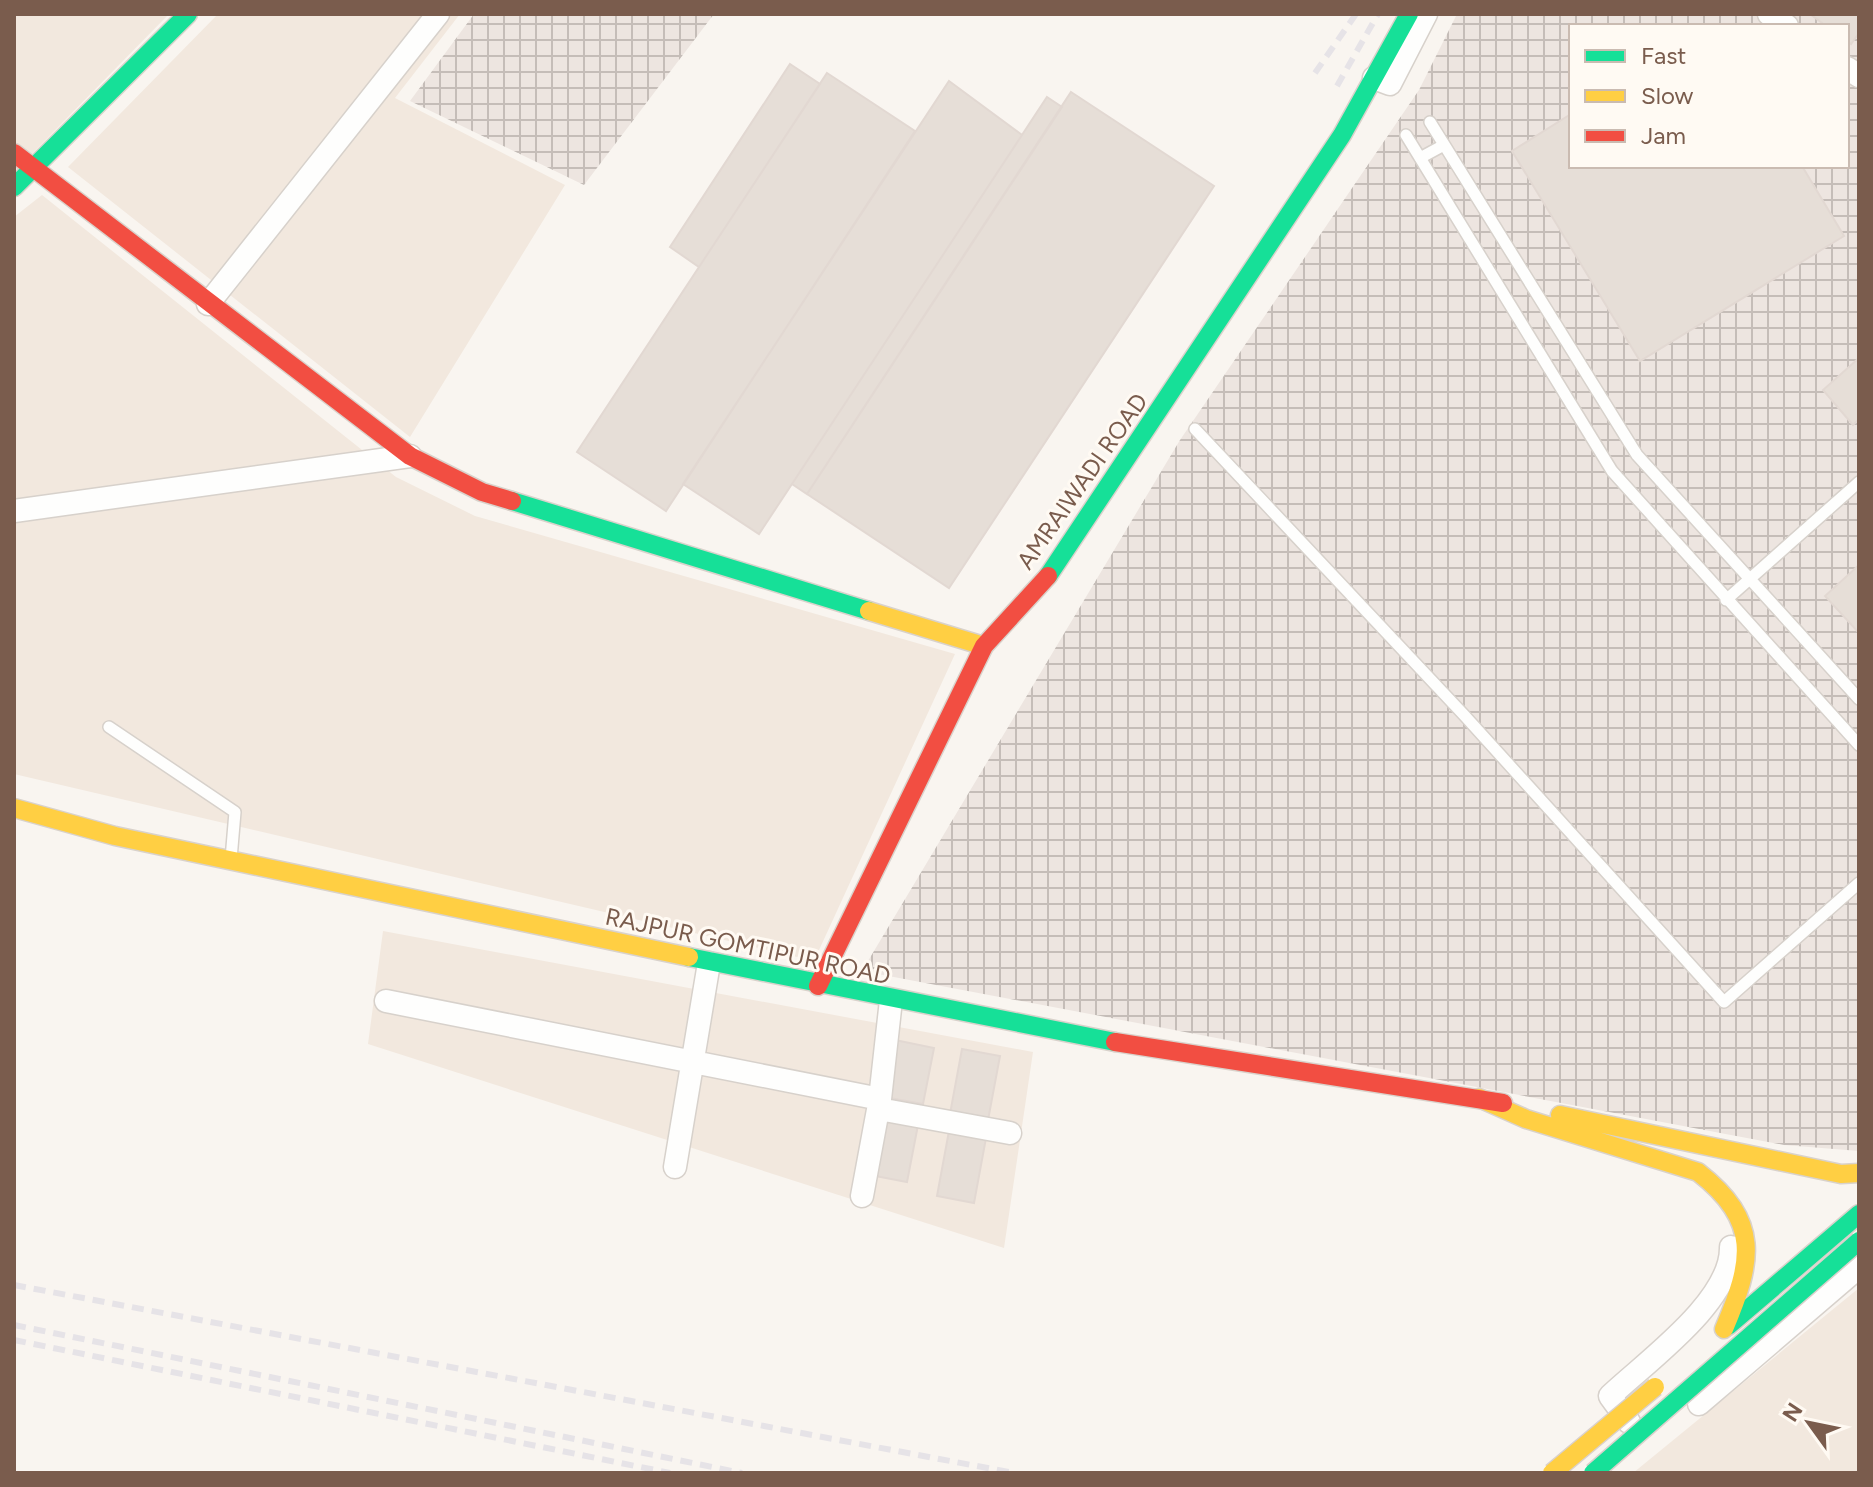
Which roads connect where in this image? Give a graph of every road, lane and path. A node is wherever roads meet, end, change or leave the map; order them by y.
1 (188, 14) edge
2 (438, 14) edge
3 (1409, 14) edge
4 (1426, 14) edge
5 (1374, 78) junction
6 (1430, 122) dead end
7 (1406, 135) dead end
8 (1444, 145) junction
9 (14, 153) edge
10 (1420, 158) junction
11 (36, 168) junction
12 (14, 187) edge
13 (208, 304) junction
14 (1195, 429) dead end
15 (410, 456) junction
16 (1859, 482) edge
17 (14, 511) edge
18 (1749, 579) junction
19 (1726, 600) junction
20 (984, 646) junction
21 (1859, 699) edge
22 (109, 727) dead end
23 (1859, 745) edge
24 (14, 808) edge
25 (231, 861) junction
26 (1859, 883) edge
27 (709, 963) junction
28 (818, 986) junction
29 (891, 1000) junction
30 (386, 1001) dead end
31 (692, 1065) junction
32 (1479, 1098) junction
33 (879, 1104) junction
34 (1010, 1133) dead end
35 (675, 1167) dead end
36 (1859, 1173) edge
37 (862, 1196) dead end
38 (1859, 1214) edge
39 (1859, 1241) edge
40 (1859, 1267) edge
41 (1666, 1377) dead end
42 (1552, 1473) edge
43 (1593, 1473) edge

1 - 11 main road
2 - 13 street
3 - 5 main road, AMRAIWADI ROAD
4 - 5 street
5 - 20 main road, AMRAIWADI ROAD
6 - 8 lane
7 - 10 lane
8 - 10 lane
8 - 18 lane
9 - 11 main road
10 - 19 lane
11 - 12 main road
11 - 13 main road
13 - 15 main road
14 - 26 lane
15 - 17 street
15 - 20 main road
16 - 18 lane
18 - 19 lane
18 - 21 lane
19 - 23 lane
20 - 28 main road, AMRAIWADI ROAD
22 - 25 lane
24 - 25 main road, RAJPUR GOMTIPUR ROAD
25 - 27 main road, RAJPUR GOMTIPUR ROAD
27 - 28 main road, RAJPUR GOMTIPUR ROAD
27 - 31 street
28 - 29 main road, RAJPUR GOMTIPUR ROAD
29 - 32 main road, RAJPUR GOMTIPUR ROAD
29 - 33 street
30 - 31 street
31 - 33 street
31 - 35 street
32 - 36 main road
32 - 38 main road
32 - 40 street
33 - 34 street
33 - 37 street
39 - 43 main road, bridge
41 - 42 main road, bridge

